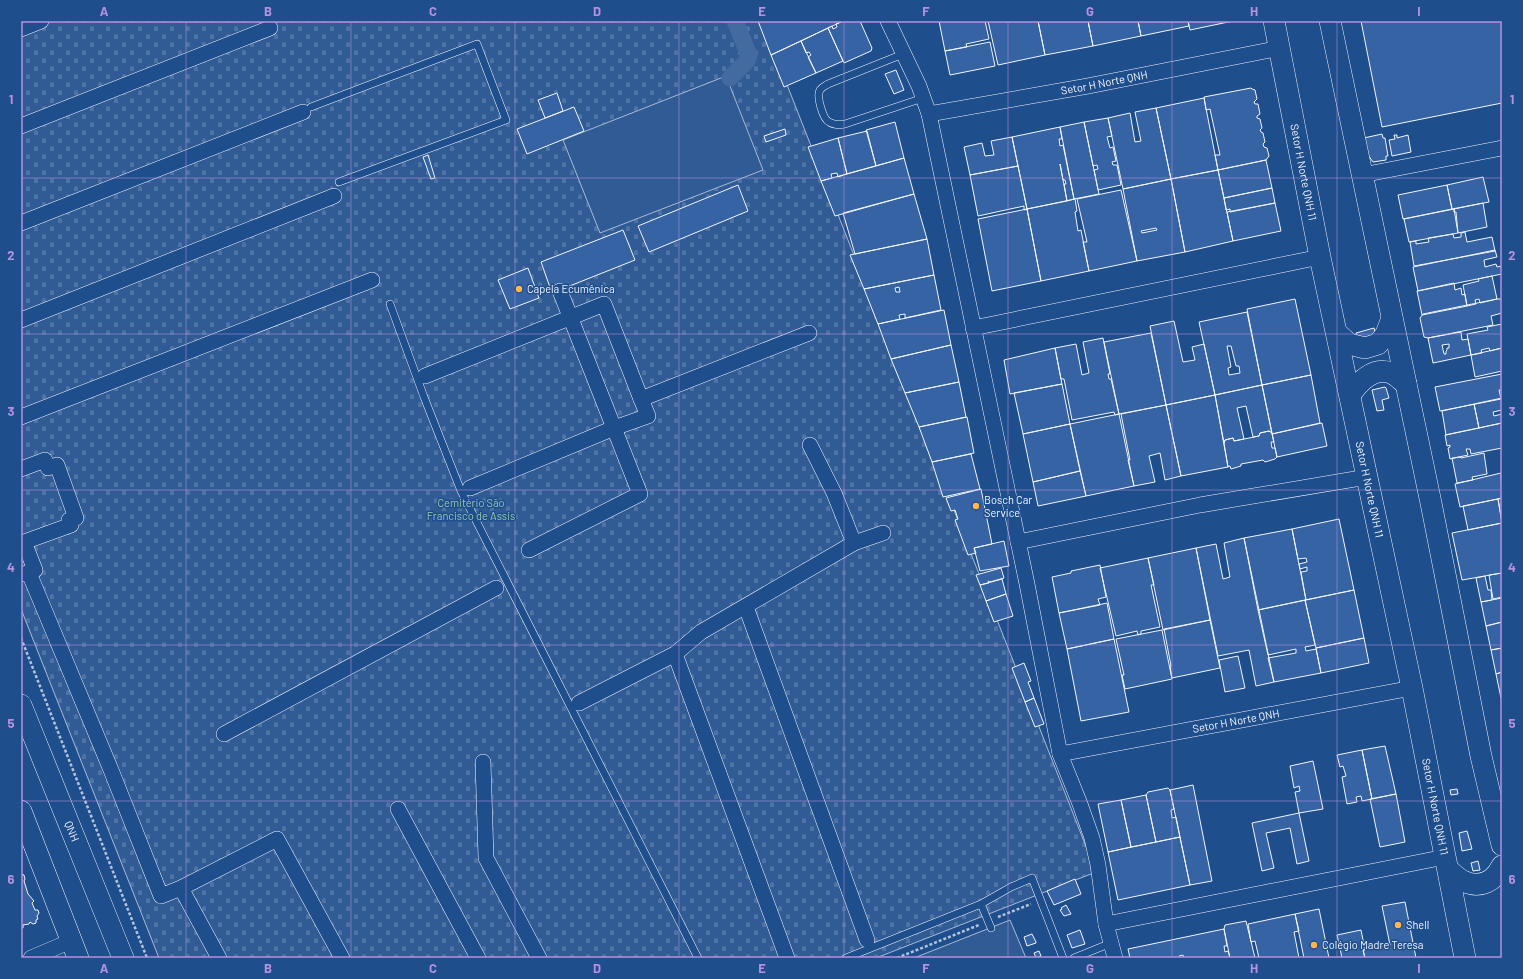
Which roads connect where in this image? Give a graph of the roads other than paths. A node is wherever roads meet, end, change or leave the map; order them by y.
1 (41, 21) edge
2 (888, 21) edge
3 (1330, 21) edge
4 (270, 28) dead end
5 (21, 29) edge
6 (1278, 30) edge
7 (903, 54) junction
8 (923, 98) junction
9 (307, 109) joint
10 (929, 114) junction
11 (21, 126) edge
12 (1502, 148) edge
13 (1362, 175) junction
14 (337, 189) joint
15 (21, 223) edge
16 (1320, 257) junction
17 (372, 280) dead end
18 (560, 290) dead end
19 (390, 304) dead end
20 (570, 318) junction
21 (1392, 318) junction
22 (21, 320) edge
23 (973, 328) junction
24 (809, 333) dead end
25 (1337, 334) junction
26 (425, 376) dead end
27 (1406, 384) junction
28 (1350, 395) junction
29 (641, 399) junction
30 (21, 417) edge
31 (614, 428) junction
32 (810, 445) dead end
33 (21, 468) edge
34 (1366, 476) junction
35 (470, 488) dead end
36 (883, 533) dead end
37 (1018, 542) junction
38 (854, 544) junction
39 (529, 550) dead end
40 (25, 571) edge
41 (496, 588) dead end
42 (746, 607) junction
43 (675, 654) junction
44 (1412, 688) junction
45 (578, 703) dead end
46 (21, 705) edge
47 (25, 720) edge
48 (224, 734) dead end
49 (1060, 754) junction
50 (483, 762) dead end
51 (398, 809) dead end
52 (21, 811) edge
53 (1502, 845) edge
54 (1446, 863) junction
55 (1502, 866) edge
56 (181, 888) junction
57 (981, 904) junction
58 (989, 924) road end
59 (1106, 924) junction
60 (867, 940) dead end
61 (1111, 943) junction
62 (75, 949) edge
63 (31, 958) edge
64 (122, 958) edge
65 (219, 958) edge
66 (342, 958) edge
67 (478, 958) edge
68 (539, 958) edge
69 (698, 958) edge
70 (787, 958) edge
71 (846, 958) edge
72 (1063, 958) edge
73 (1074, 958) edge
74 (1115, 958) edge
75 (1465, 958) edge

1 - 5 street
2 - 7 street
3 - 13 street
4 - 11 street
6 - 10 street, Setor H Norte QNH
6 - 16 street, Setor H Norte QNH 11
7 - 8 street
7 - 8 lane
8 - 10 street
9 - 14 lane
9 - 15 street
10 - 23 street
12 - 13 street
13 - 21 street
14 - 22 street
16 - 23 street
16 - 25 street, Setor H Norte QNH 11
17 - 30 street
18 - 20 street
19 - 69 lane
20 - 26 street
20 - 29 street
20 - 31 street
21 - 25 street
21 - 27 street
23 - 37 street
24 - 29 street
25 - 28 street, Setor H Norte QNH 11
27 - 28 street
27 - 53 street
28 - 34 street, Setor H Norte QNH 11
29 - 31 street
31 - 35 street
31 - 39 street
32 - 38 street
33 - 40 street
34 - 37 street
34 - 44 street, Setor H Norte QNH 11
36 - 38 street
37 - 49 street
38 - 42 street
40 - 56 street
41 - 48 street
42 - 43 street
42 - 60 street
43 - 45 street
43 - 70 street
44 - 49 street, Setor H Norte QNH
44 - 54 street, Setor H Norte QNH 11
46 - 47 street, QNH
47 - 64 street, QNH
49 - 59 street
50 - 68 street
51 - 67 street
52 - 62 street
54 - 55 street
54 - 59 street
54 - 75 street, Setor H Norte QNH 11
56 - 65 street
56 - 66 street
57 - 58 lane
57 - 71 lane
57 - 72 lane
59 - 61 street
61 - 73 lane
61 - 74 street
62 - 63 street

